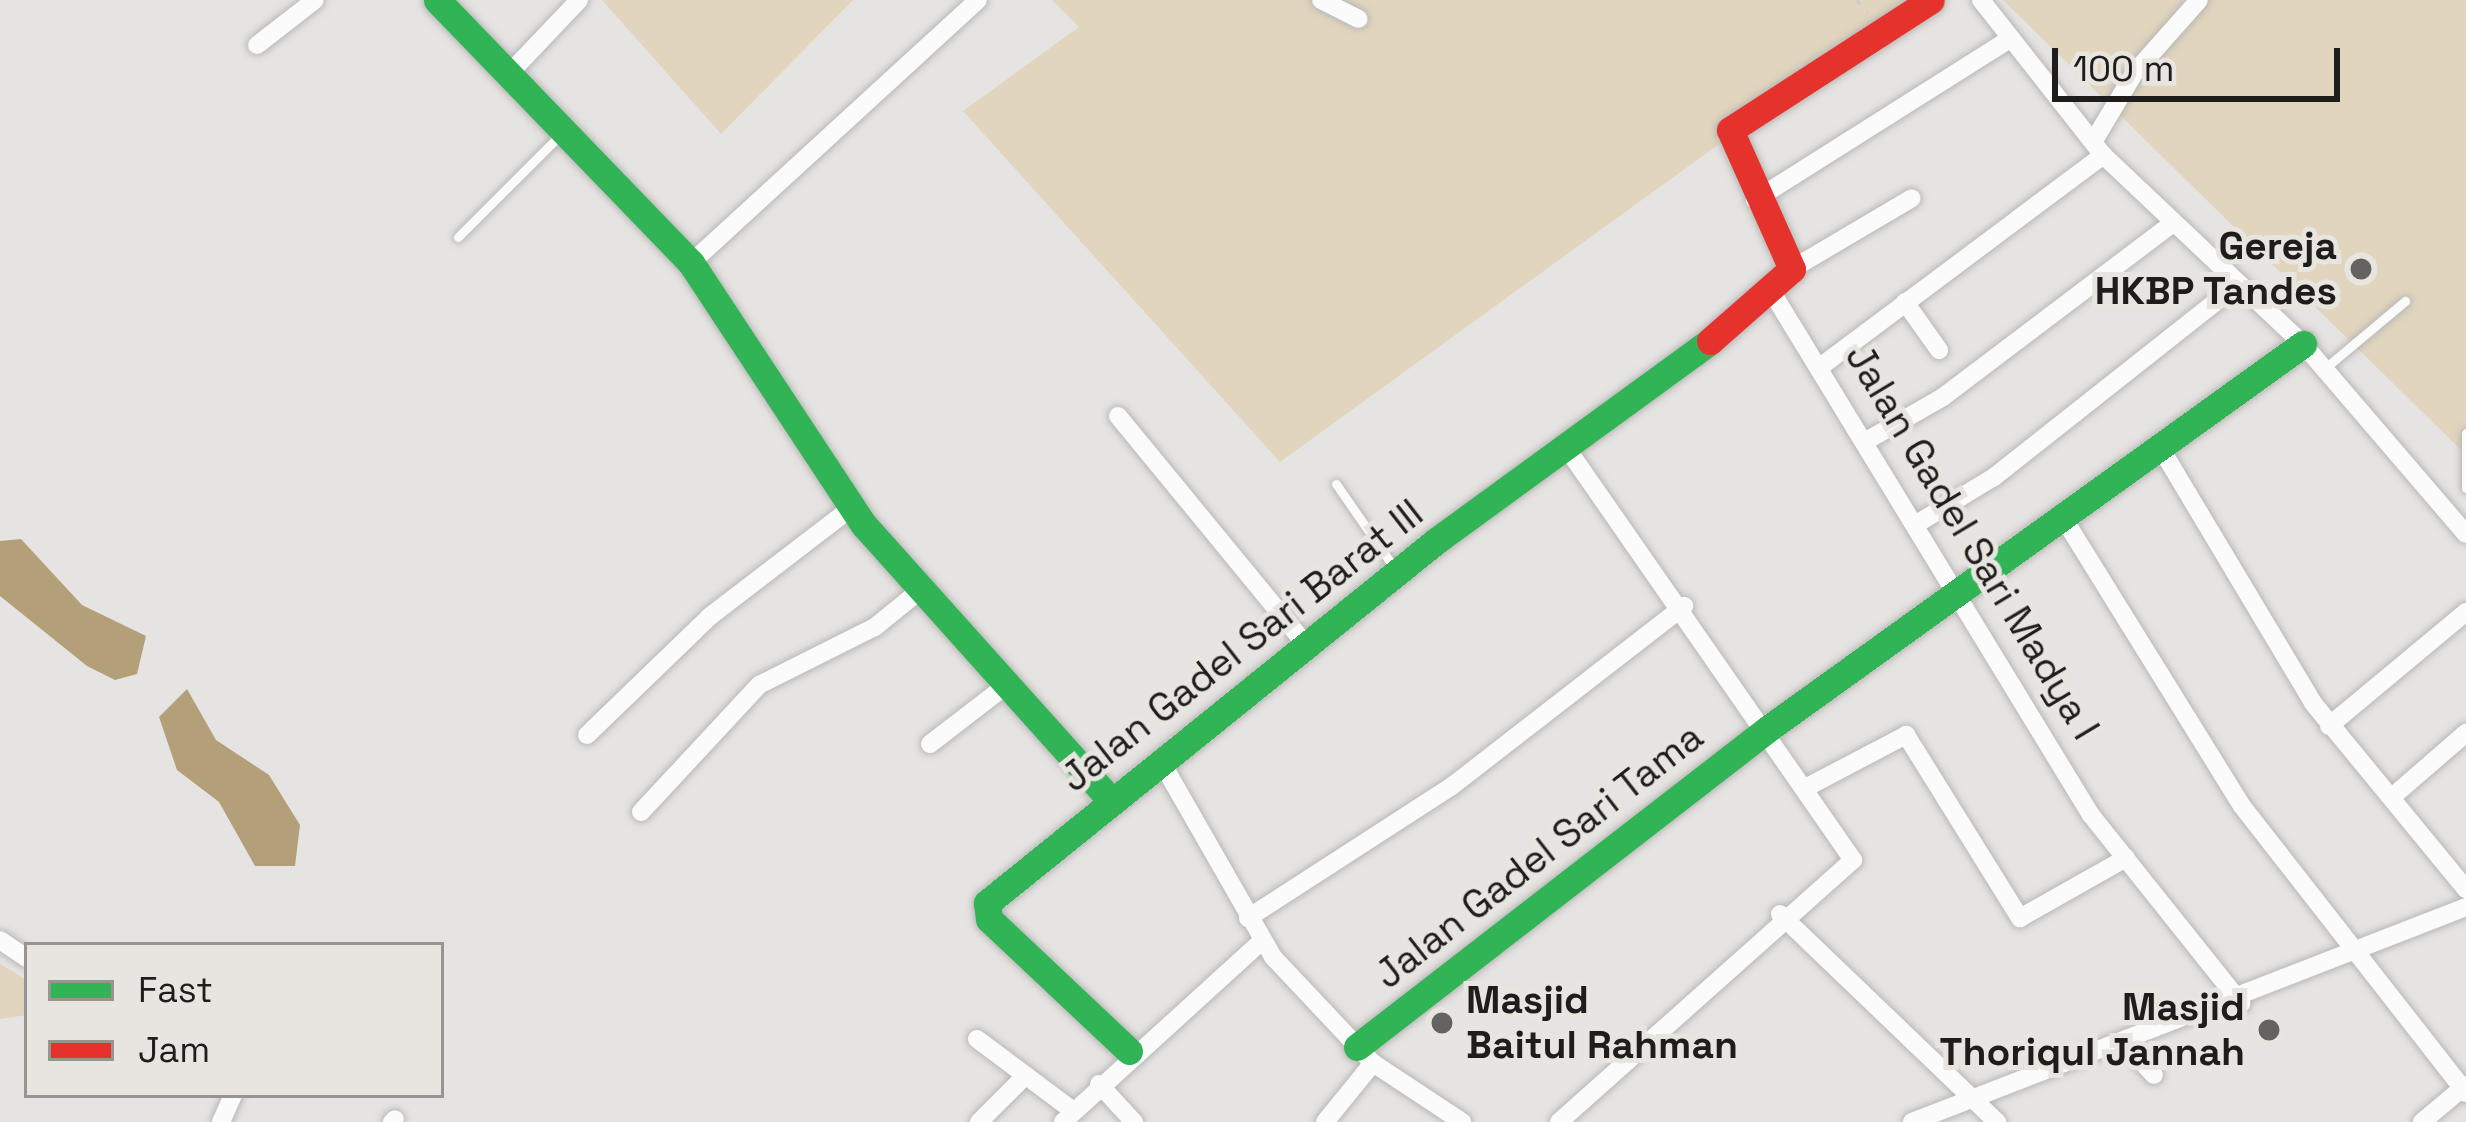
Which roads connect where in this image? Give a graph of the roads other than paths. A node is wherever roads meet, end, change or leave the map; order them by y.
1 (315, 0) edge
2 (436, 0) edge
3 (579, 0) edge
4 (978, 0) edge
5 (1322, 0) edge
6 (1931, 0) edge
7 (1982, 0) edge
8 (2199, 0) edge
9 (1359, 19) dead end
10 (2011, 38) junction
11 (257, 45) dead end
12 (506, 77) junction
13 (562, 133) junction
14 (2098, 148) junction
15 (1912, 198) dead end
16 (1755, 200) junction
17 (2169, 226) junction
18 (458, 237) dead end
19 (692, 263) junction
20 (1781, 279) junction
21 (2237, 284) junction
22 (2405, 301) dead end
23 (1905, 302) junction
24 (2303, 344) junction
25 (1940, 350) dead end
26 (1820, 367) junction
27 (2324, 369) junction
28 (1118, 416) dead end
29 (2466, 434) edge
30 (1866, 441) junction
31 (1569, 451) junction
32 (2163, 452) junction
33 (2462, 483) edge
34 (1336, 484) dead end
35 (2434, 495) junction
36 (851, 508) junction
37 (2064, 518) junction
38 (1918, 523) junction
39 (2466, 534) edge
40 (1398, 573) junction
41 (917, 592) junction
42 (1962, 593) junction
43 (1684, 607) junction
44 (2466, 612) edge
45 (1308, 646) junction
46 (1009, 684) junction
47 (2330, 726) junction
48 (1769, 728) junction
49 (2466, 733) edge
50 (587, 735) dead end
51 (930, 744) dead end
52 (1162, 763) junction
53 (1809, 786) junction
54 (2392, 796) junction
55 (1110, 799) junction
56 (641, 812) dead end
57 (2126, 859) junction
58 (2466, 889) edge
59 (2466, 907) edge
60 (1780, 914) junction
61 (1248, 918) junction
62 (1262, 940) junction
63 (2363, 956) junction
64 (2241, 1003) junction
65 (977, 1039) dead end
66 (2125, 1043) junction
67 (1129, 1051) junction
68 (1365, 1055) junction
69 (1026, 1075) junction
70 (2154, 1075) dead end
71 (1099, 1084) junction
72 (2465, 1089) edge
73 (1971, 1096) junction
74 (1068, 1116) edge
75 (979, 1122) edge
76 (1134, 1122) edge
77 (1325, 1122) edge
78 (1462, 1122) edge
79 (1559, 1122) edge
80 (1912, 1122) edge
81 (1997, 1122) edge
82 (2422, 1122) edge

1 - 11 street
2 - 12 street
3 - 12 street
4 - 19 street
5 - 9 street
6 - 16 street, Jalan Gadel Sari Madya I
7 - 10 street
8 - 14 street
10 - 14 street
10 - 16 street
12 - 13 street
13 - 18 lane
13 - 19 street
14 - 17 street
14 - 23 street
15 - 20 street
16 - 20 street, Jalan Gadel Sari Madya I
17 - 21 street
17 - 30 street
19 - 36 street
20 - 26 street, Jalan Gadel Sari Madya I
20 - 31 street, Jalan Gadel Sari Barat III
21 - 24 street
21 - 38 street
22 - 27 lane
23 - 25 street
23 - 26 street
24 - 27 street
24 - 32 street, Jalan Gadel Sari Tama
26 - 30 street, Jalan Gadel Sari Madya I
27 - 35 street
28 - 45 street
29 - 33 lane
30 - 38 street, Jalan Gadel Sari Madya I
31 - 40 street, Jalan Gadel Sari Barat III
31 - 43 street
32 - 37 street, Jalan Gadel Sari Tama
32 - 47 street
33 - 35 lane
34 - 40 lane
35 - 39 street
36 - 41 street
36 - 50 street
37 - 42 street, Jalan Gadel Sari Tama
37 - 63 street
38 - 42 street, Jalan Gadel Sari Madya I
40 - 45 street, Jalan Gadel Sari Barat III
41 - 46 street
41 - 56 street
42 - 48 street, Jalan Gadel Sari Tama
42 - 57 street, Jalan Gadel Sari Madya I
43 - 48 street
43 - 61 street
44 - 47 street
45 - 52 street, Jalan Gadel Sari Barat III
46 - 51 street
46 - 55 street
47 - 54 street
48 - 53 street
48 - 68 street, Jalan Gadel Sari Tama
49 - 54 street
52 - 55 street, Jalan Gadel Sari Barat III
52 - 61 street
53 - 57 street
53 - 60 street
54 - 58 street
55 - 67 street, Jalan Gadel Sari Barat III
57 - 64 street, Jalan Gadel Sari Madya I
59 - 63 street
60 - 73 street
60 - 79 street
61 - 62 street
62 - 67 street
62 - 68 street
63 - 64 street
63 - 72 street
64 - 66 street
65 - 69 street
66 - 70 street
66 - 73 street
67 - 71 street
68 - 77 street
68 - 78 street
69 - 74 street
69 - 75 street
71 - 74 street
71 - 76 street
72 - 82 street
73 - 80 street
73 - 81 street

